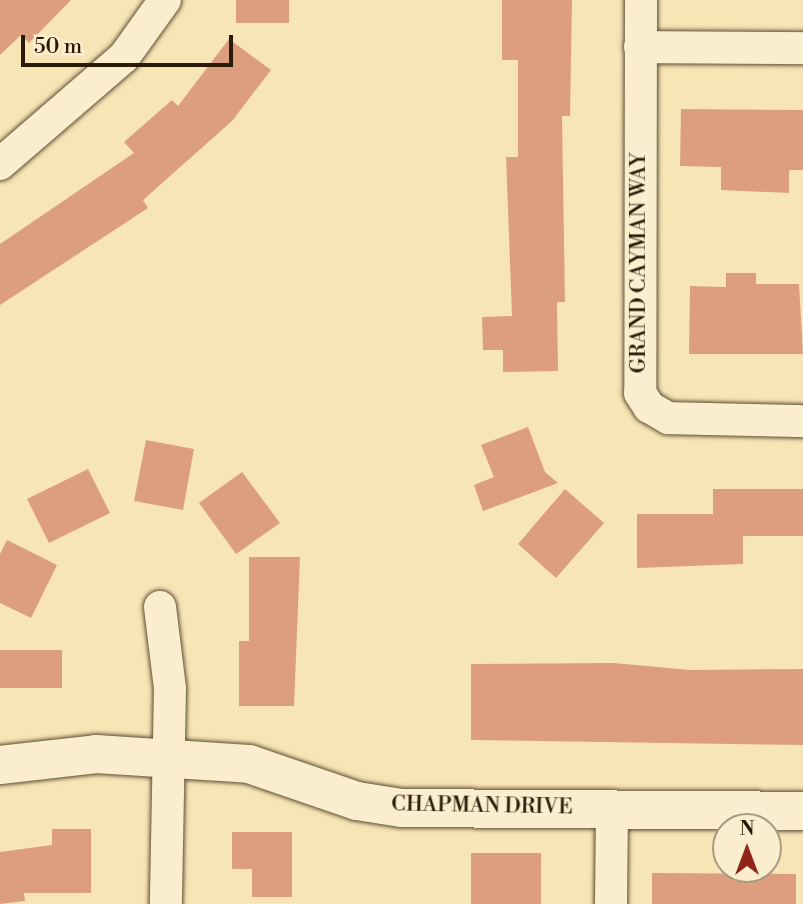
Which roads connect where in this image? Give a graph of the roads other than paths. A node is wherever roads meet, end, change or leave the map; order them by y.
1 (165, 0) edge
2 (641, 0) edge
3 (640, 47) junction
4 (803, 48) edge
5 (0, 163) edge
6 (803, 421) edge
7 (160, 607) dead end
8 (167, 760) junction
9 (0, 765) edge
10 (612, 808) junction
11 (803, 811) edge
12 (166, 904) edge
13 (611, 904) edge

1 - 5 street
2 - 3 street, GRAND CAYMAN WAY
3 - 4 street
3 - 6 street, GRAND CAYMAN WAY
7 - 8 street
8 - 9 street, CHAPMAN DRIVE
8 - 10 street, CHAPMAN DRIVE
8 - 12 street
10 - 11 street, CHAPMAN DRIVE
10 - 13 street

